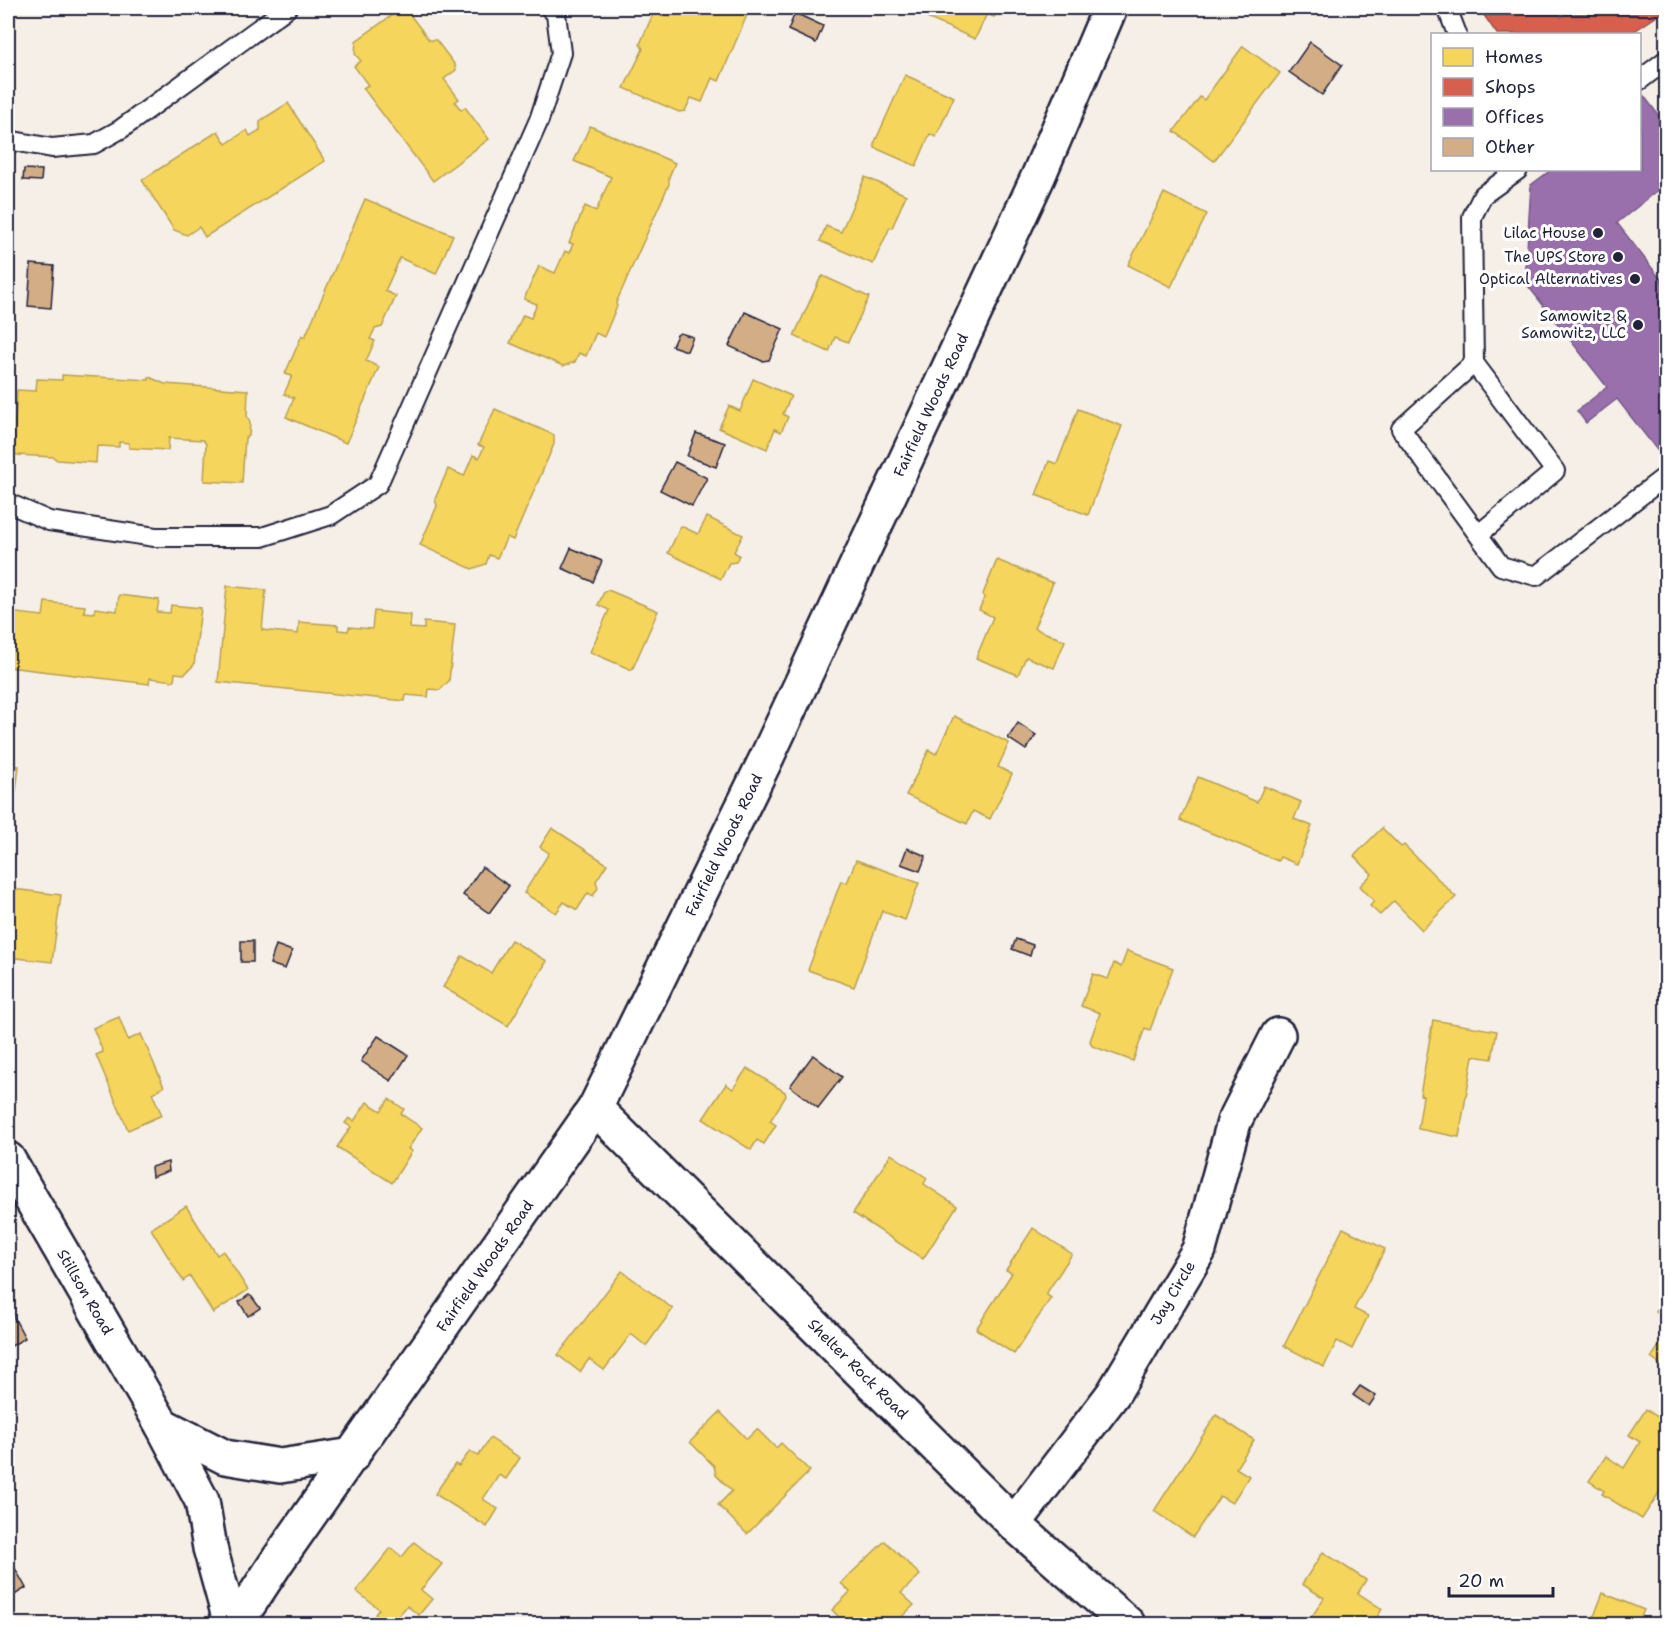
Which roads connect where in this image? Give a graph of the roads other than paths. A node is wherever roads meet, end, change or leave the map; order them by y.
1 (287, 8) edge
2 (550, 8) edge
3 (1110, 8) edge
4 (1447, 8) edge
5 (1457, 33) edge
6 (1665, 63) edge
7 (1641, 79) edge
8 (8, 140) edge
9 (1517, 171) edge
10 (1474, 363) junction
11 (1666, 476) edge
12 (8, 503) edge
13 (1479, 534) junction
14 (1278, 1035) dead end
15 (595, 1108) junction
16 (8, 1159) edge
17 (162, 1425) junction
18 (353, 1455) junction
19 (1014, 1524) junction
20 (231, 1624) edge
21 (236, 1624) edge
22 (1128, 1624) edge

1 - 8 lane
2 - 12 lane
3 - 15 main road, Fairfield Woods Road
4 - 5 lane
6 - 7 lane
9 - 10 lane
10 - 13 lane
10 - 13 lane
11 - 13 lane
14 - 19 main road, Jay Circle
15 - 18 main road, Fairfield Woods Road
15 - 19 main road, Shelter Rock Road
16 - 17 main road, Stillson Road
17 - 18 main road
17 - 20 main road, Stillson Road
18 - 21 main road, Fairfield Woods Road
19 - 22 main road, Shelter Rock Road

